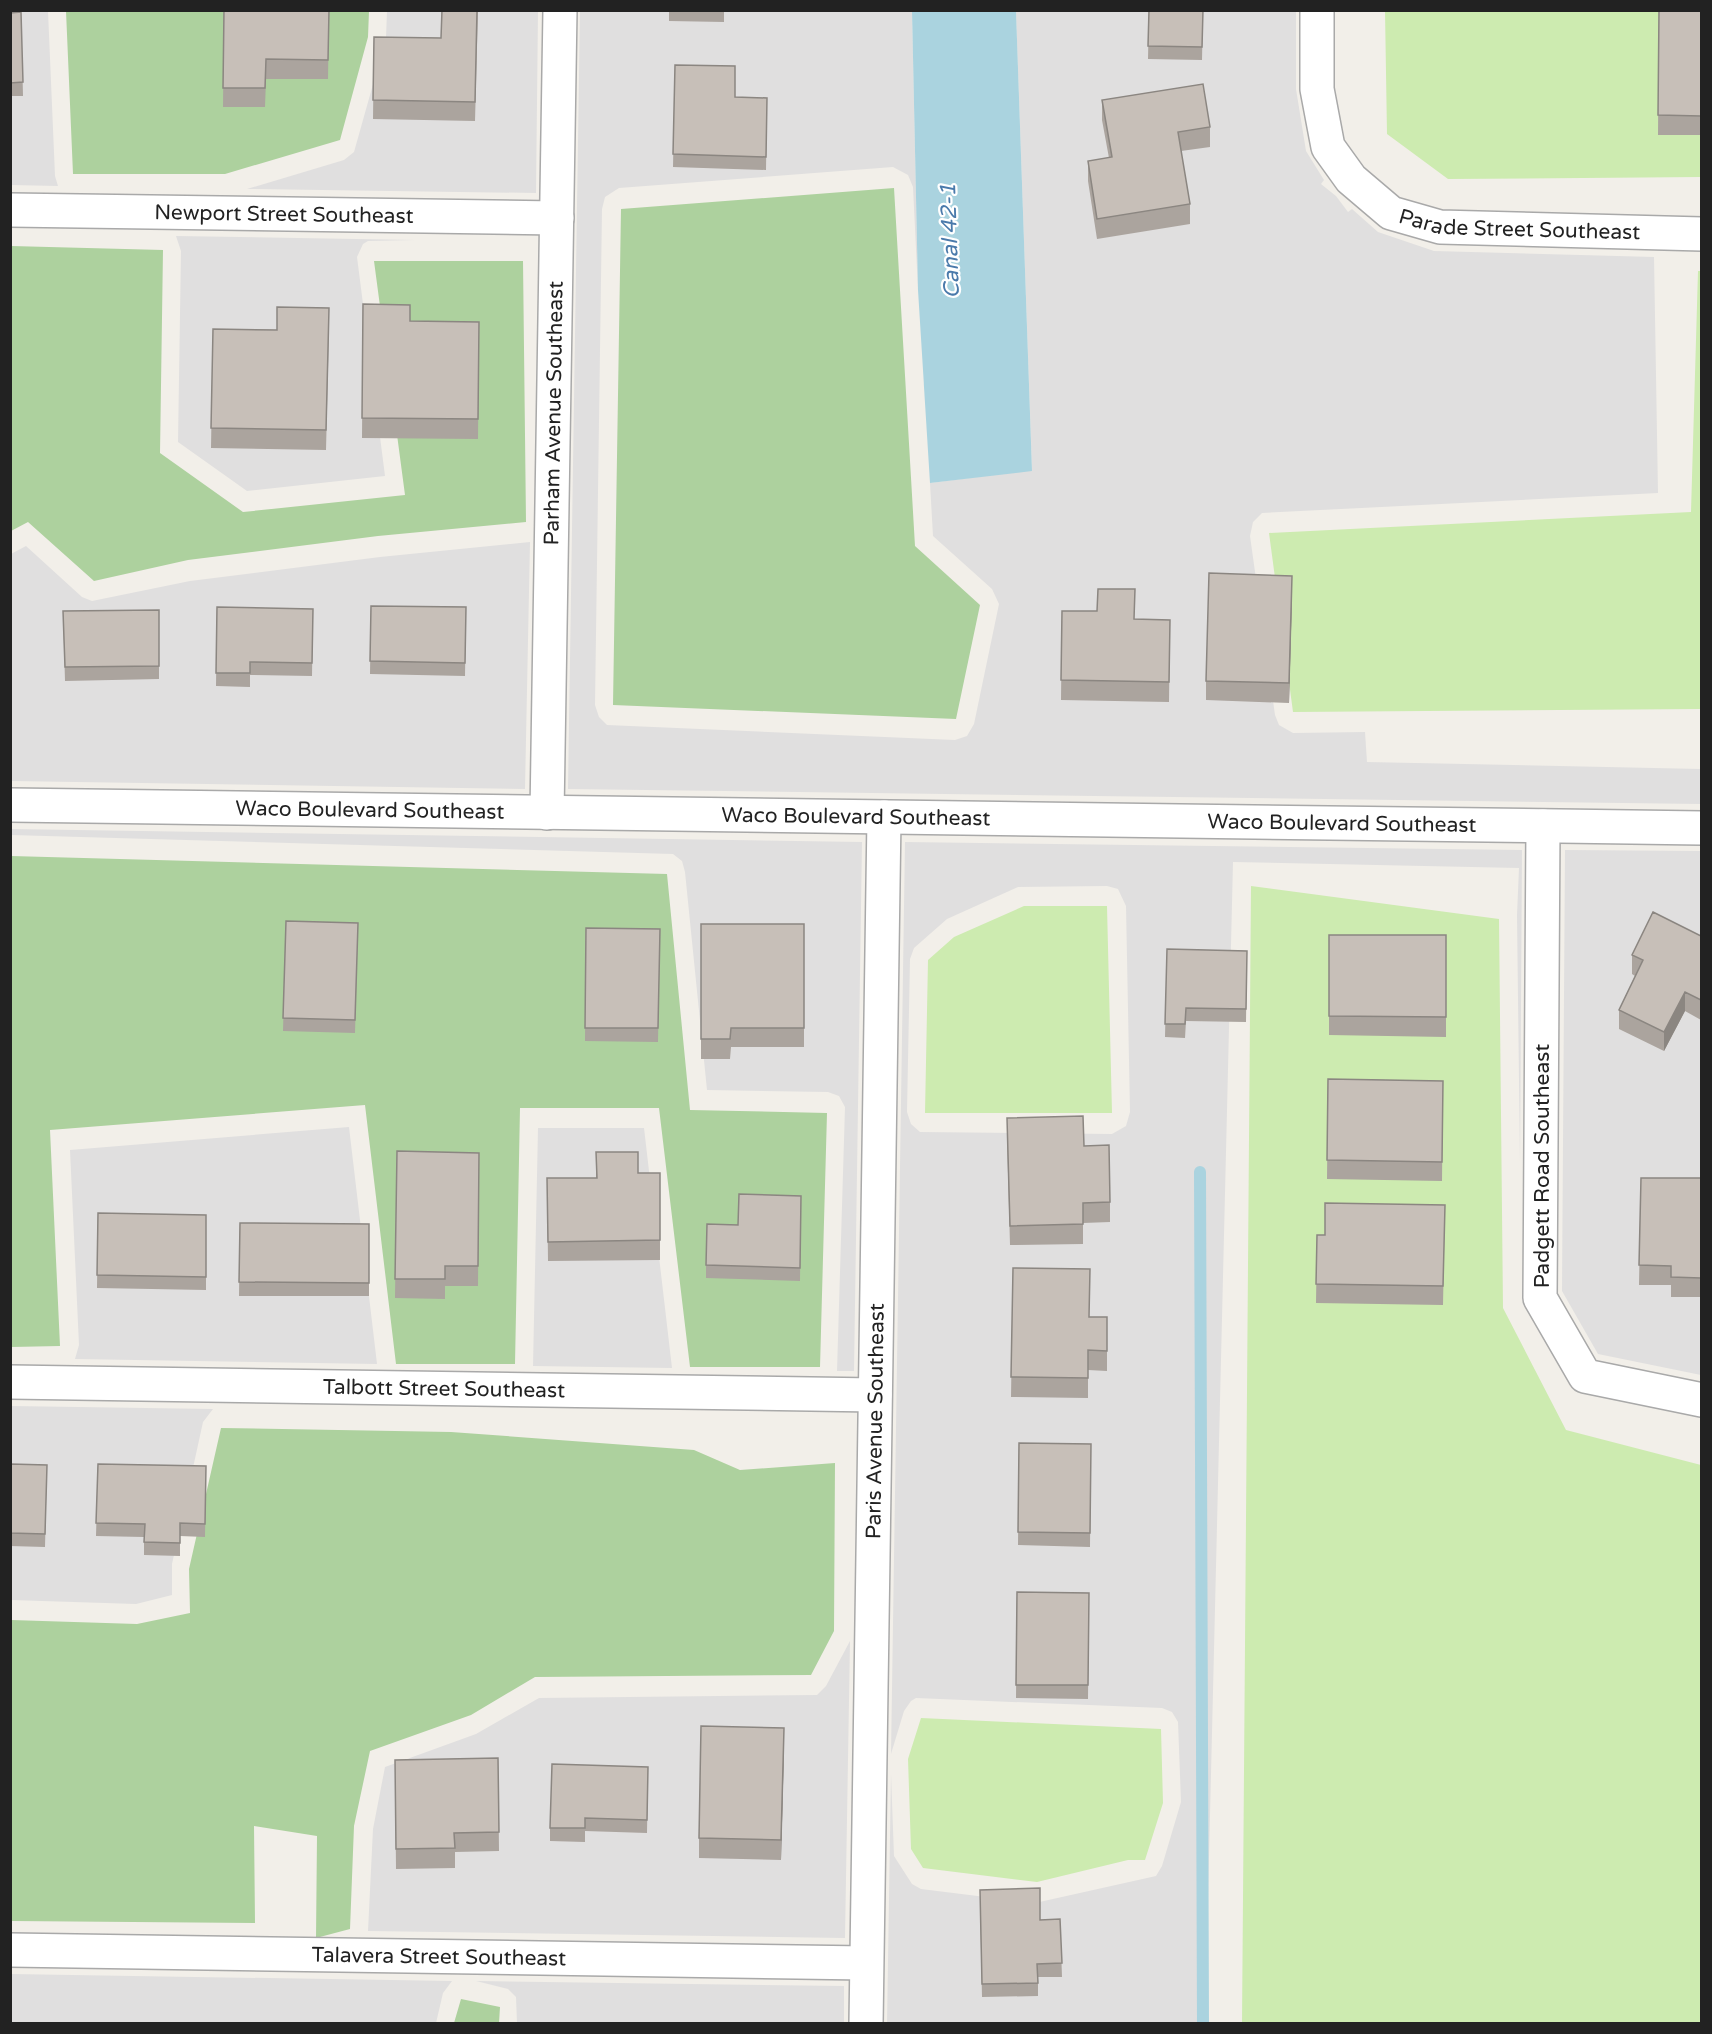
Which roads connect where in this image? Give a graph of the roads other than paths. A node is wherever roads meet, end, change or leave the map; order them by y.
1 (560, 10) edge
2 (1317, 10) edge
3 (10, 210) edge
4 (557, 218) junction
5 (1701, 234) edge
6 (10, 805) edge
7 (547, 813) junction
8 (884, 817) junction
9 (1544, 826) junction
10 (1701, 828) edge
11 (10, 1382) edge
12 (875, 1395) junction
13 (1701, 1400) edge
14 (10, 1950) edge
15 (866, 1963) junction
16 (866, 2024) edge

1 - 4 street, Parham Avenue Southeast
2 - 5 street, Parade Street Southeast
3 - 4 street, Newport Street Southeast
4 - 7 street, Parham Avenue Southeast
6 - 7 street, Waco Boulevard Southeast
7 - 8 street, Waco Boulevard Southeast
8 - 9 street, Waco Boulevard Southeast
8 - 12 street, Paris Avenue Southeast
9 - 10 street, Waco Boulevard Southeast
9 - 13 street, Padgett Road Southeast
11 - 12 street, Talbott Street Southeast
12 - 15 street, Paris Avenue Southeast
14 - 15 street, Talavera Street Southeast
15 - 16 street, Paris Avenue Southeast

